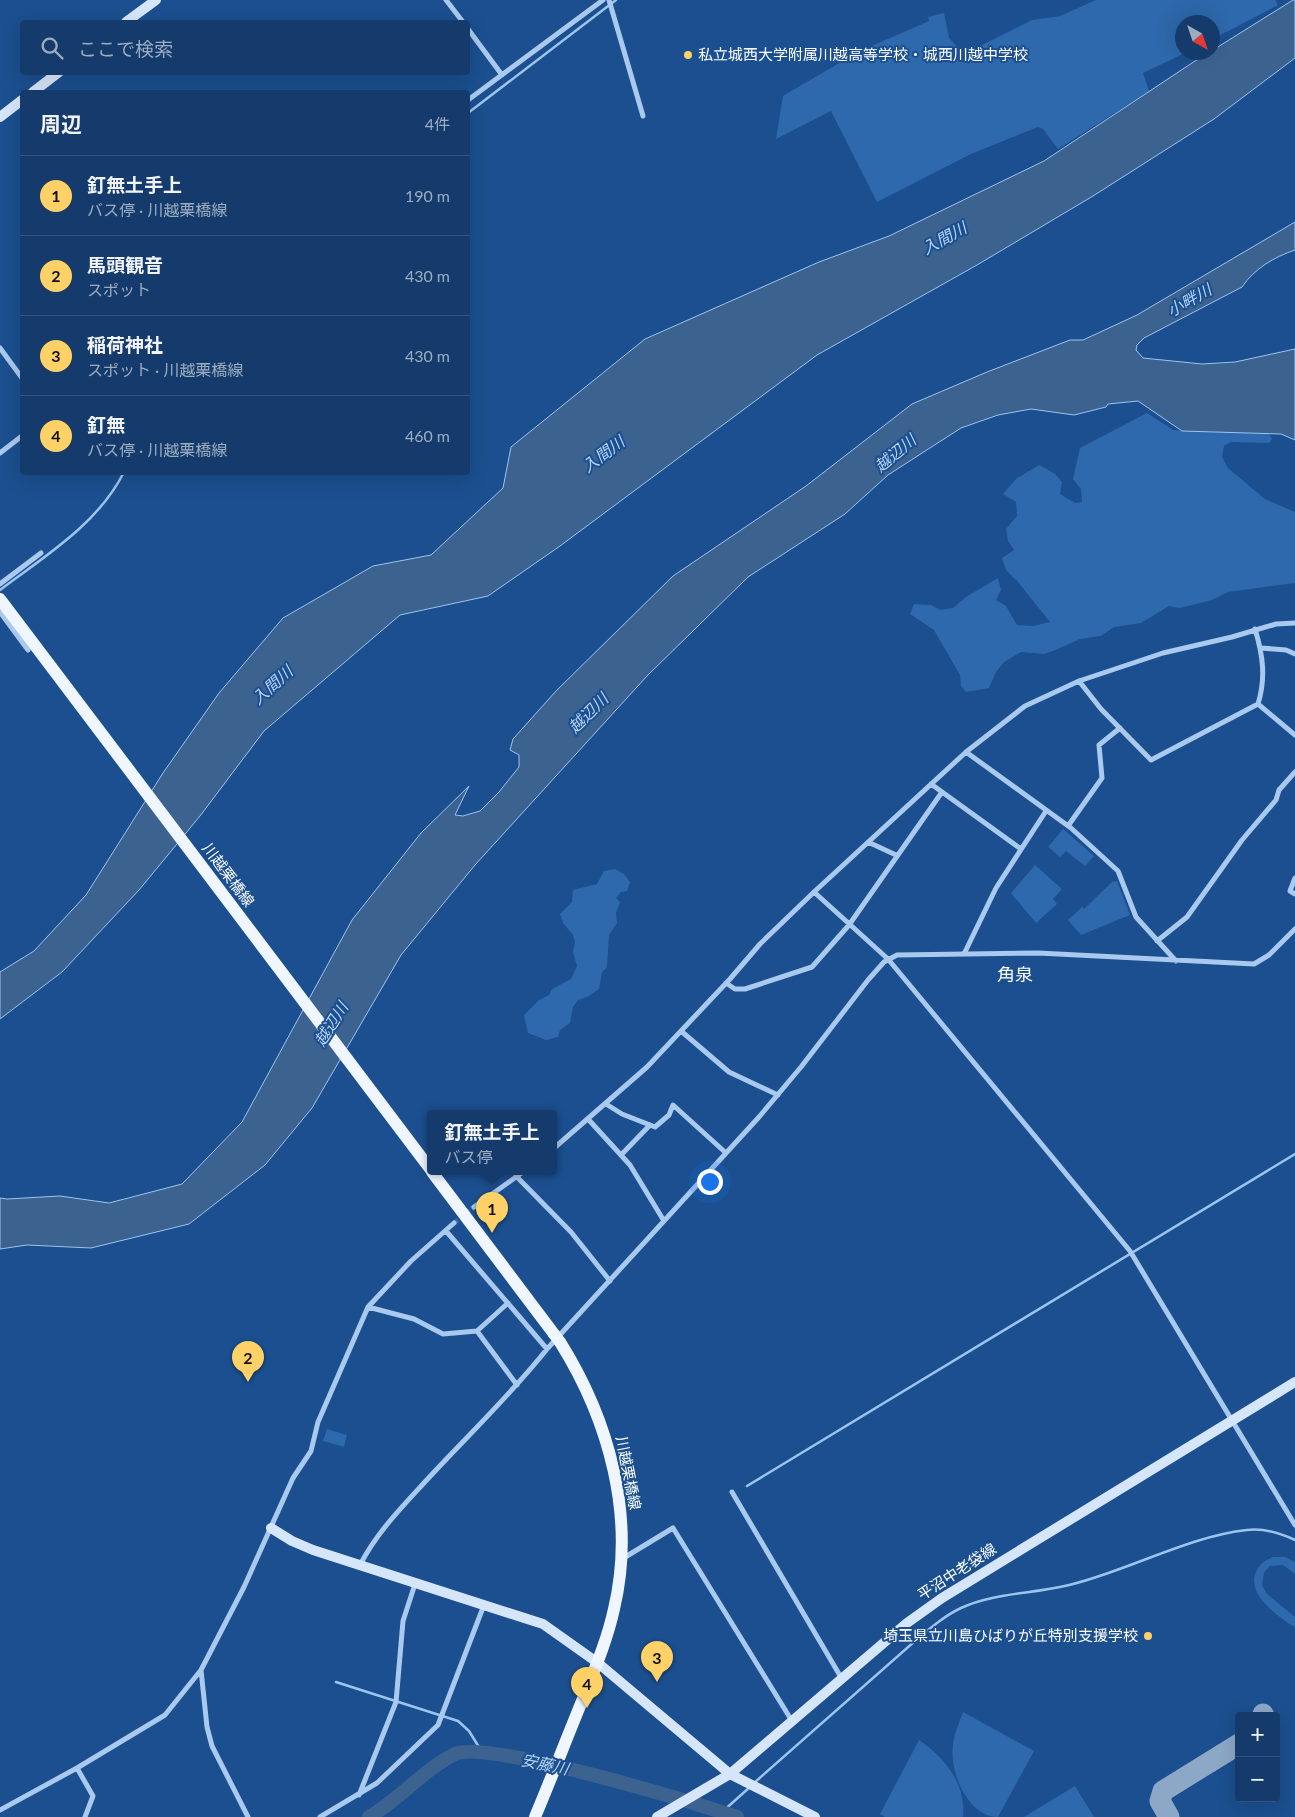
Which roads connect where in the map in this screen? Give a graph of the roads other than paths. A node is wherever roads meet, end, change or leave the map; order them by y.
1 (156, 0) edge
2 (446, 0) edge
3 (603, 0) edge
4 (609, 0) edge
5 (129, 20) edge
6 (461, 20) edge
7 (470, 32) edge
8 (55, 75) edge
9 (502, 75) junction
10 (36, 90) edge
11 (470, 99) edge
12 (20, 102) edge
13 (643, 116) dead end
14 (0, 117) edge
15 (0, 348) edge
16 (20, 375) edge
17 (20, 438) edge
18 (0, 453) edge
19 (41, 553) dead end
20 (0, 584) edge
21 (0, 599) edge
22 (0, 612) edge
23 (1295, 623) edge
24 (1255, 629) junction
25 (1261, 648) junction
26 (28, 650) dead end
27 (1295, 654) edge
28 (1079, 681) junction
29 (1258, 704) junction
30 (1120, 728) junction
31 (1295, 735) edge
32 (966, 752) junction
33 (1295, 772) edge
34 (931, 784) junction
35 (942, 792) junction
36 (1046, 810) junction
37 (1068, 826) junction
38 (868, 842) junction
39 (1021, 849) junction
40 (896, 855) junction
41 (1295, 878) edge
42 (814, 892) junction
43 (1295, 894) edge
44 (849, 926) junction
45 (1295, 929) edge
46 (1157, 940) junction
47 (964, 954) junction
48 (888, 959) junction
49 (1176, 961) junction
50 (726, 983) junction
51 (681, 1031) junction
52 (778, 1095) junction
53 (606, 1104) junction
54 (588, 1119) junction
55 (650, 1125) junction
56 (557, 1146) edge
57 (726, 1153) junction
58 (621, 1154) junction
59 (427, 1164) edge
60 (435, 1175) edge
61 (516, 1176) joint
62 (474, 1207) tunnel mouth
63 (664, 1221) junction
64 (454, 1223) tunnel mouth
65 (446, 1231) junction
66 (610, 1281) junction
67 (508, 1303) junction
68 (368, 1307) junction
69 (477, 1331) junction
70 (547, 1349) junction
71 (1295, 1382) edge
72 (517, 1385) junction
73 (1232, 1420) junction
74 (732, 1492) dead end
75 (1295, 1525) edge
76 (271, 1528) junction
77 (620, 1560) junction
78 (359, 1566) junction
79 (415, 1584) junction
80 (484, 1605) junction
81 (598, 1663) junction
82 (201, 1670) junction
83 (842, 1679) junction
84 (792, 1722) junction
85 (77, 1768) junction
86 (730, 1774) junction
87 (359, 1795) junction
88 (0, 1810) edge
89 (659, 1816) edge
90 (85, 1817) edge
91 (248, 1817) edge
92 (320, 1817) edge
93 (535, 1817) edge
94 (815, 1817) edge

1 - 5 main road
2 - 6 street
3 - 9 street
4 - 13 street
7 - 9 street
8 - 10 main road
9 - 11 street
12 - 14 main road
15 - 16 street
17 - 18 street
19 - 20 street
21 - 59 main road, 川越栗橋線
22 - 26 street
23 - 24 street
24 - 25 street
24 - 28 street
25 - 27 street
25 - 29 street
28 - 30 street
28 - 32 street
29 - 30 street
29 - 31 street
30 - 37 street
32 - 34 street
32 - 36 street
33 - 46 street
34 - 35 street
34 - 38 street
35 - 39 street
35 - 40 street
36 - 37 street
36 - 39 street
37 - 46 street
38 - 40 street
38 - 42 street
39 - 47 street
40 - 44 street
41 - 43 street
42 - 44 street
42 - 50 street
44 - 48 street
44 - 50 street
45 - 49 street
46 - 49 street
47 - 48 street
47 - 49 street
48 - 52 street
48 - 73 street
50 - 51 street
51 - 52 street
51 - 53 street
52 - 57 street
53 - 54 street
53 - 55 street
54 - 56 street
54 - 58 street
55 - 57 street
55 - 58 street
57 - 63 street
58 - 63 street
60 - 77 main road, 川越栗橋線
61 - 62 street
61 - 66 street
63 - 66 street
64 - 65 street
65 - 67 street
65 - 68 street
66 - 70 street
67 - 69 street
67 - 70 street
68 - 69 street
68 - 76 street
69 - 72 street
70 - 72 street
71 - 73 main road, 平沼中老袋線
72 - 78 street
73 - 75 street
73 - 83 main road, 平沼中老袋線
74 - 83 street
76 - 78 main road
76 - 82 street
77 - 81 main road, 川越栗橋線
77 - 84 street
78 - 79 main road
79 - 80 main road
79 - 87 street
80 - 81 main road
80 - 87 street
81 - 86 main road
81 - 93 main road, 川越栗橋線
82 - 85 street
82 - 91 street
83 - 84 main road, 平沼中老袋線
84 - 86 main road, 平沼中老袋線
85 - 88 street
85 - 90 street
86 - 89 main road, 平沼中老袋線
86 - 94 main road
87 - 92 street

